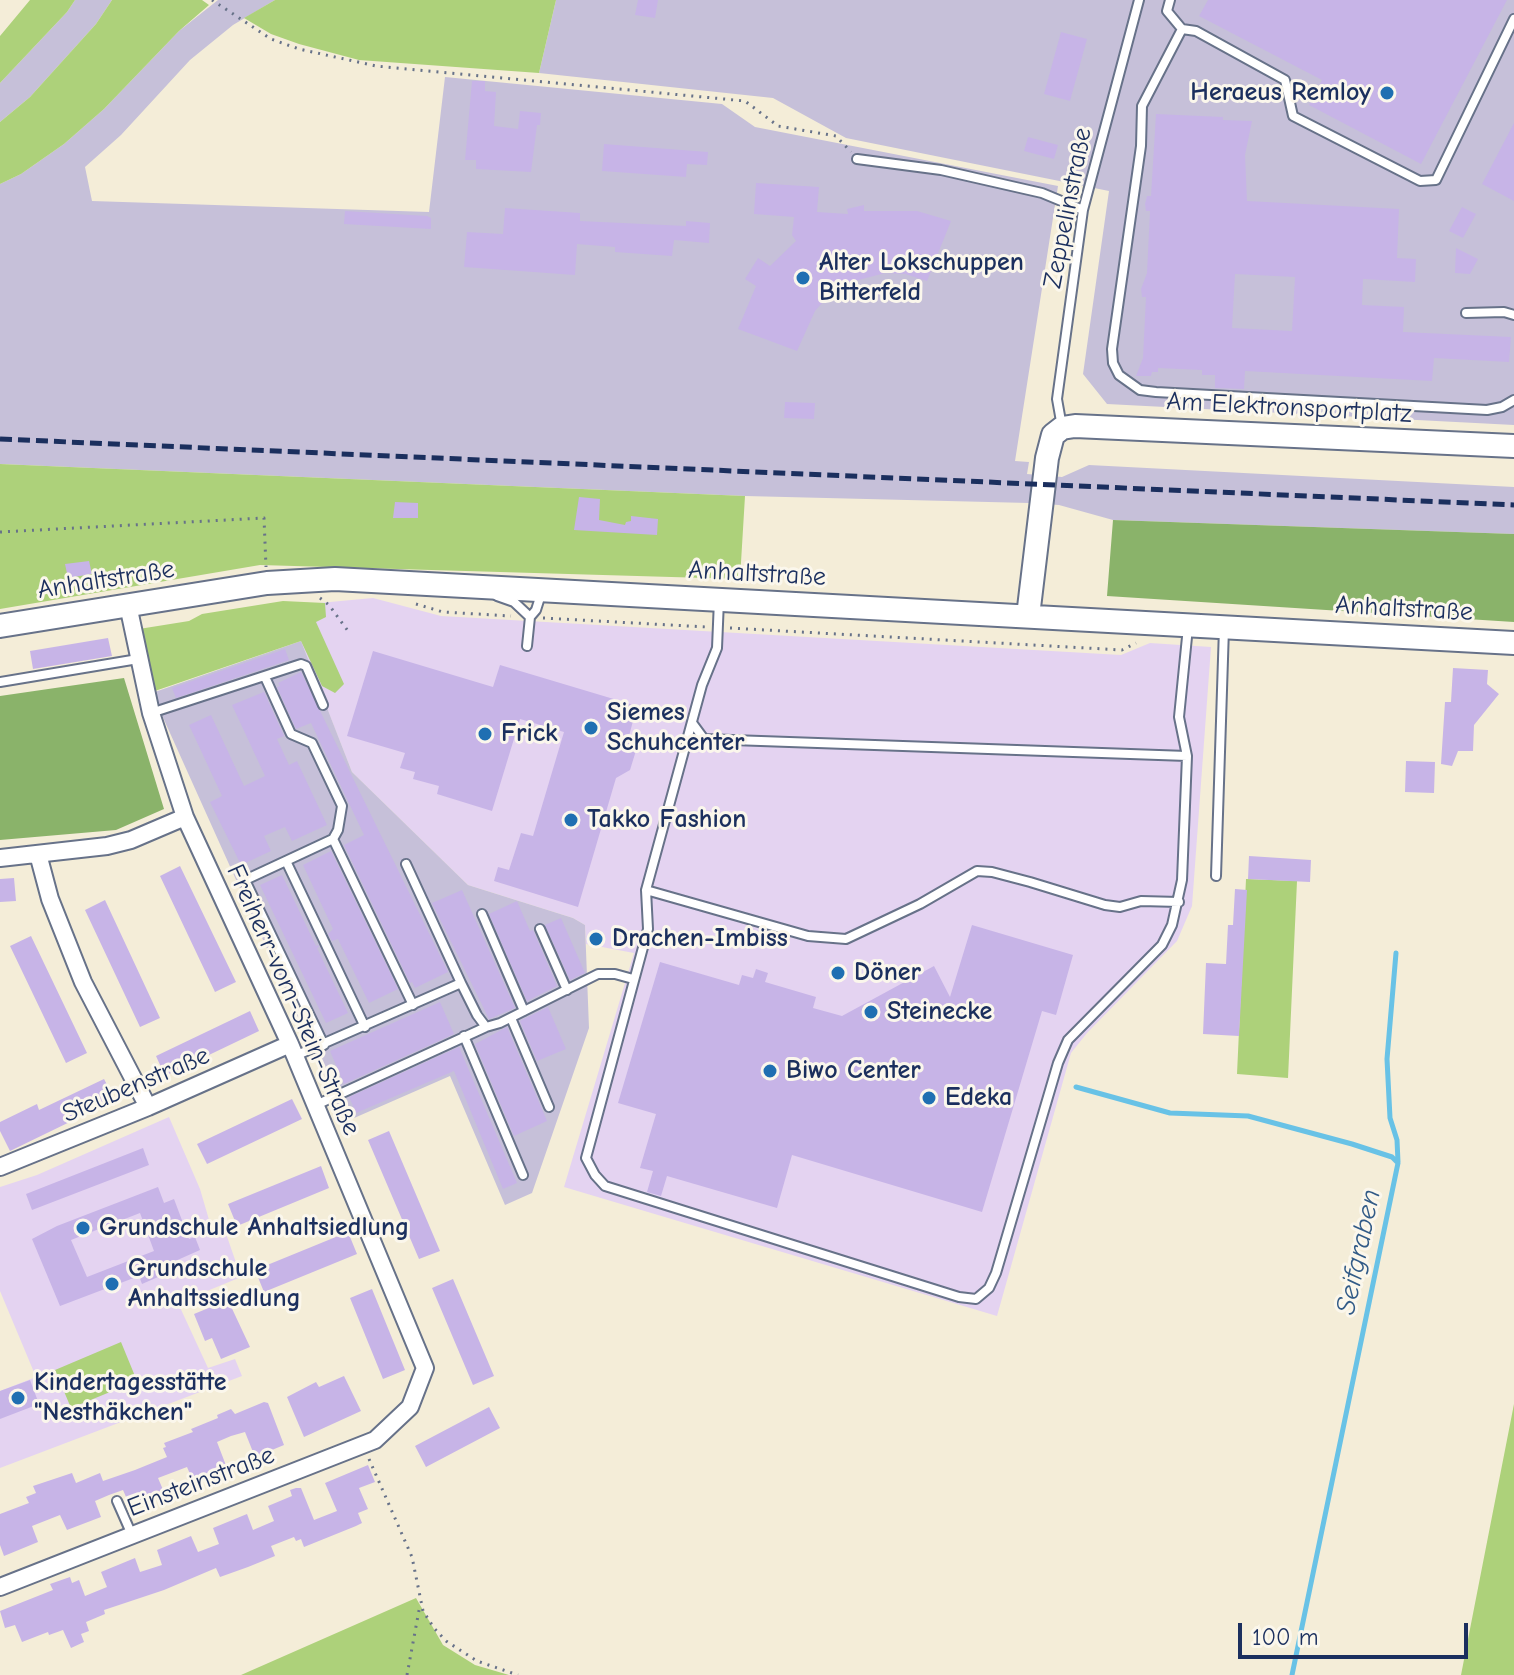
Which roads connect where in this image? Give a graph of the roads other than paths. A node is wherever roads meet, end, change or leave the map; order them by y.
1 (1139, 0) edge
2 (1170, 0) edge
3 (1514, 19) edge
4 (1182, 29) junction
5 (857, 159) road end
6 (1083, 210) junction
7 (1466, 313) dead end
8 (1514, 315) edge
9 (1514, 400) edge
10 (1062, 428) junction
11 (1514, 446) edge
12 (483, 587) junction
13 (542, 590) junction
14 (719, 599) junction
15 (128, 605) junction
16 (1028, 616) junction
17 (530, 617) junction
18 (1189, 625) junction
19 (0, 626) edge
20 (1224, 627) junction
21 (1514, 643) edge
22 (527, 646) dead end
23 (138, 659) junction
24 (265, 677) junction
25 (0, 682) edge
26 (323, 705) dead end
27 (151, 713) junction
28 (693, 724) junction
29 (1187, 756) junction
30 (185, 817) junction
31 (333, 839) junction
32 (38, 854) junction
33 (0, 858) edge
34 (286, 861) junction
35 (406, 864) dead end
36 (1216, 876) dead end
37 (646, 890) junction
38 (1179, 902) junction
39 (482, 914) dead end
40 (540, 929) dead end
41 (633, 979) junction
42 (461, 983) junction
43 (567, 990) junction
44 (413, 1005) junction
45 (524, 1011) junction
46 (511, 1018) junction
47 (365, 1027) junction
48 (486, 1027) junction
49 (464, 1036) junction
50 (324, 1045) junction
51 (292, 1050) junction
52 (316, 1105) junction
53 (148, 1107) junction
54 (549, 1107) dead end
55 (0, 1167) edge
56 (523, 1175) dead end
57 (410, 1407) joint
58 (117, 1501) dead end
59 (132, 1535) junction
60 (0, 1587) edge

1 - 6 lane, Zeppelinstraße
2 - 4 lane
3 - 4 lane
4 - 9 lane
5 - 6 lane
6 - 10 lane, Zeppelinstraße
7 - 8 lane
10 - 11 street, Am Elektronsportplatz
10 - 16 street
12 - 13 street, Anhaltstraße
12 - 15 street, Anhaltstraße
12 - 17 lane
13 - 14 street, Anhaltstraße
13 - 17 lane
14 - 16 street, Anhaltstraße
14 - 28 lane
15 - 19 street, Anhaltstraße
15 - 23 street, Freiherr-vom-Stein-Straße
16 - 18 street, Anhaltstraße
17 - 22 lane
18 - 20 street, Anhaltstraße
18 - 29 lane
20 - 21 street, Anhaltstraße
20 - 36 lane
23 - 25 lane
23 - 27 street, Freiherr-vom-Stein-Straße
24 - 26 lane
24 - 27 lane
24 - 31 lane
27 - 30 street, Freiherr-vom-Stein-Straße
28 - 29 lane
28 - 37 lane
29 - 38 lane
30 - 32 street
30 - 51 street, Freiherr-vom-Stein-Straße
31 - 34 lane
31 - 44 lane
32 - 33 street
32 - 53 street
34 - 47 lane
34 - 50 lane
35 - 42 lane
37 - 38 lane
37 - 41 lane
38 - 41 lane
39 - 45 lane
40 - 43 lane
41 - 43 lane
42 - 44 lane
42 - 48 lane
43 - 45 lane
44 - 47 lane
45 - 46 lane
46 - 48 lane
46 - 54 lane
47 - 50 lane
48 - 49 lane
49 - 52 lane
49 - 56 lane
50 - 51 lane
51 - 52 street, Freiherr-vom-Stein-Straße
51 - 53 street, Steubenstraße
52 - 57 street, Freiherr-vom-Stein-Straße
53 - 55 street, Steubenstraße
57 - 59 street, Einsteinstraße
58 - 59 lane
59 - 60 street, Einsteinstraße

